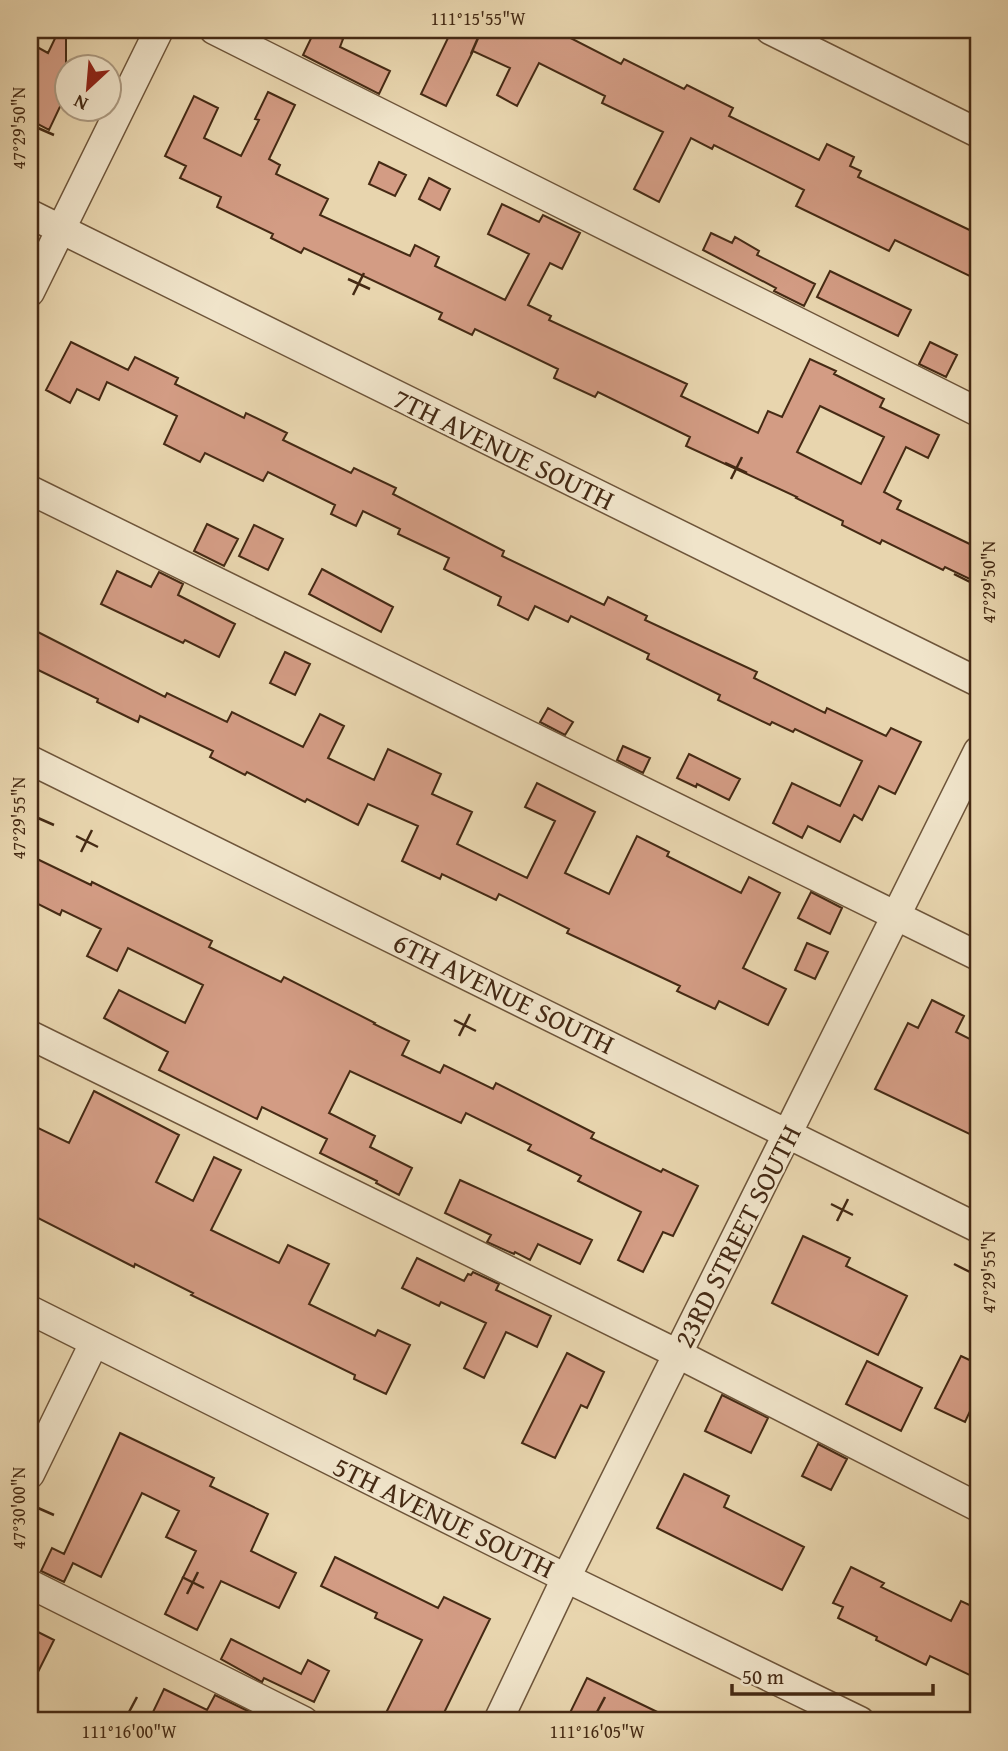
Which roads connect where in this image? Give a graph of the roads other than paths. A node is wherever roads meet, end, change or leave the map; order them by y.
1 (159, 30) edge
2 (214, 30) edge
3 (771, 30) edge
4 (978, 133) edge
5 (30, 214) edge
6 (61, 231) junction
7 (30, 292) edge
8 (978, 411) edge
9 (30, 490) edge
10 (978, 682) edge
11 (978, 751) edge
12 (30, 760) edge
13 (896, 915) junction
14 (978, 956) edge
15 (30, 1035) edge
16 (789, 1133) junction
17 (978, 1228) edge
18 (30, 1310) edge
19 (94, 1343) junction
20 (678, 1354) junction
21 (30, 1474) edge
22 (978, 1507) edge
23 (566, 1578) junction
24 (30, 1584) edge
25 (304, 1721) edge
26 (498, 1721) edge
27 (860, 1721) edge

1 - 6 street
2 - 8 street
3 - 4 street
5 - 6 street, 7TH AVENUE SOUTH
6 - 7 street
6 - 10 street, 7TH AVENUE SOUTH
9 - 13 street
11 - 13 street, 23RD STREET SOUTH
12 - 16 street, 6TH AVENUE SOUTH
13 - 14 street
13 - 16 street, 23RD STREET SOUTH
15 - 20 street
16 - 17 street, 6TH AVENUE SOUTH
16 - 20 street, 23RD STREET SOUTH
18 - 19 street, 5TH AVENUE SOUTH
19 - 21 street
19 - 23 street, 5TH AVENUE SOUTH
20 - 22 street
20 - 23 street, 23RD STREET SOUTH
23 - 26 street, 23RD STREET SOUTH
23 - 27 street, 5TH AVENUE SOUTH
24 - 25 street

